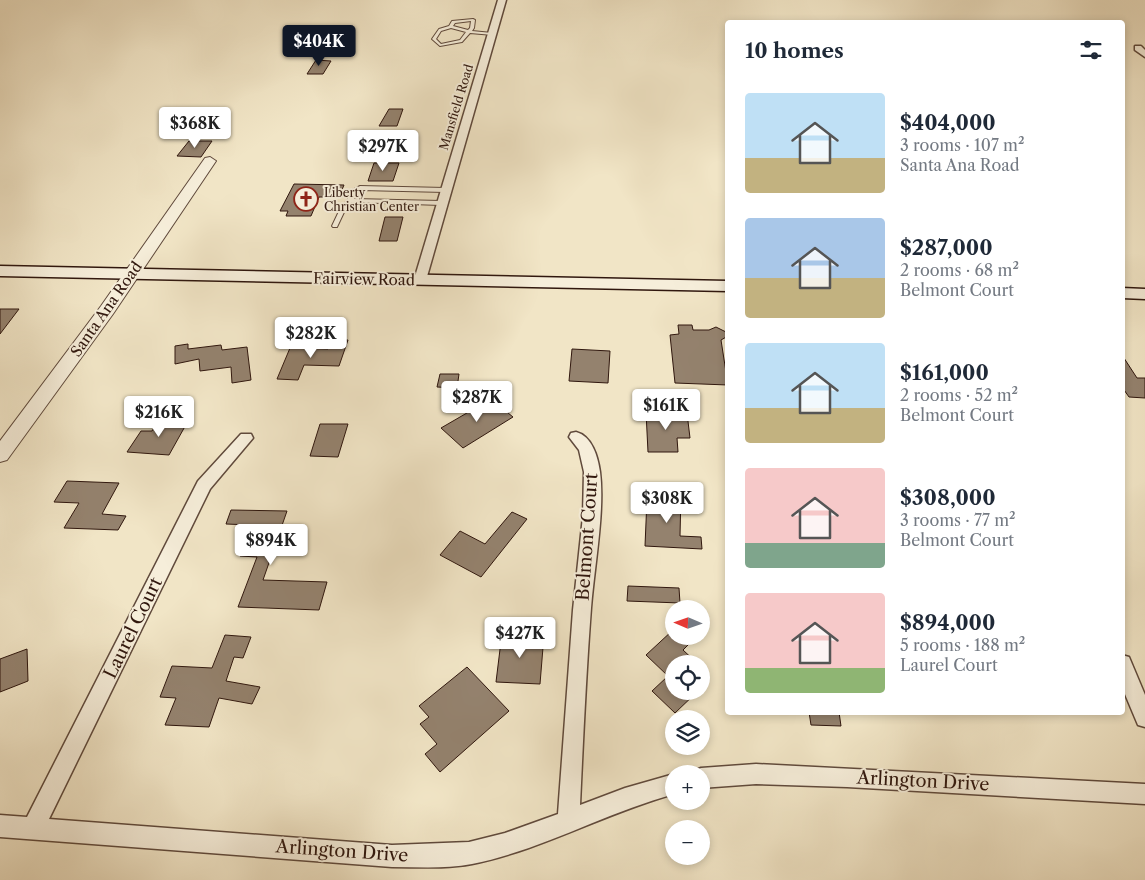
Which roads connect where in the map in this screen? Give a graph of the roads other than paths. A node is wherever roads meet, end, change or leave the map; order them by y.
1 (502, 0) edge
2 (452, 27) junction
3 (468, 32) junction
4 (492, 34) junction
5 (210, 160) dead end
6 (445, 190) junction
7 (351, 200) junction
8 (441, 203) junction
9 (335, 226) dead end
10 (0, 271) edge
11 (131, 274) junction
12 (420, 280) junction
13 (725, 286) edge
14 (1125, 293) edge
15 (1145, 294) edge
16 (576, 437) dead end
17 (246, 438) dead end
18 (0, 455) edge
19 (1125, 670) edge
20 (1145, 718) edge
21 (710, 777) edge
22 (665, 787) edge
23 (1145, 794) edge
24 (568, 821) junction
25 (0, 826) edge
26 (34, 828) junction

1 - 4 street, Mansfield Road
2 - 3 lane
2 - 3 lane
2 - 3 lane
3 - 4 lane
4 - 6 street, Mansfield Road
5 - 11 street, Santa Ana Road
6 - 7 lane
6 - 8 street, Mansfield Road
7 - 8 lane
7 - 9 lane
8 - 12 street, Mansfield Road
10 - 11 main road, Fairview Road
11 - 12 main road, Fairview Road
11 - 18 street, Santa Ana Road
12 - 13 main road, Fairview Road
14 - 15 main road
16 - 24 street, Belmont Court
17 - 26 street, Laurel Court
19 - 20 street
21 - 23 street, Arlington Drive
22 - 24 street, Arlington Drive
24 - 26 street, Arlington Drive
25 - 26 street, Arlington Drive

